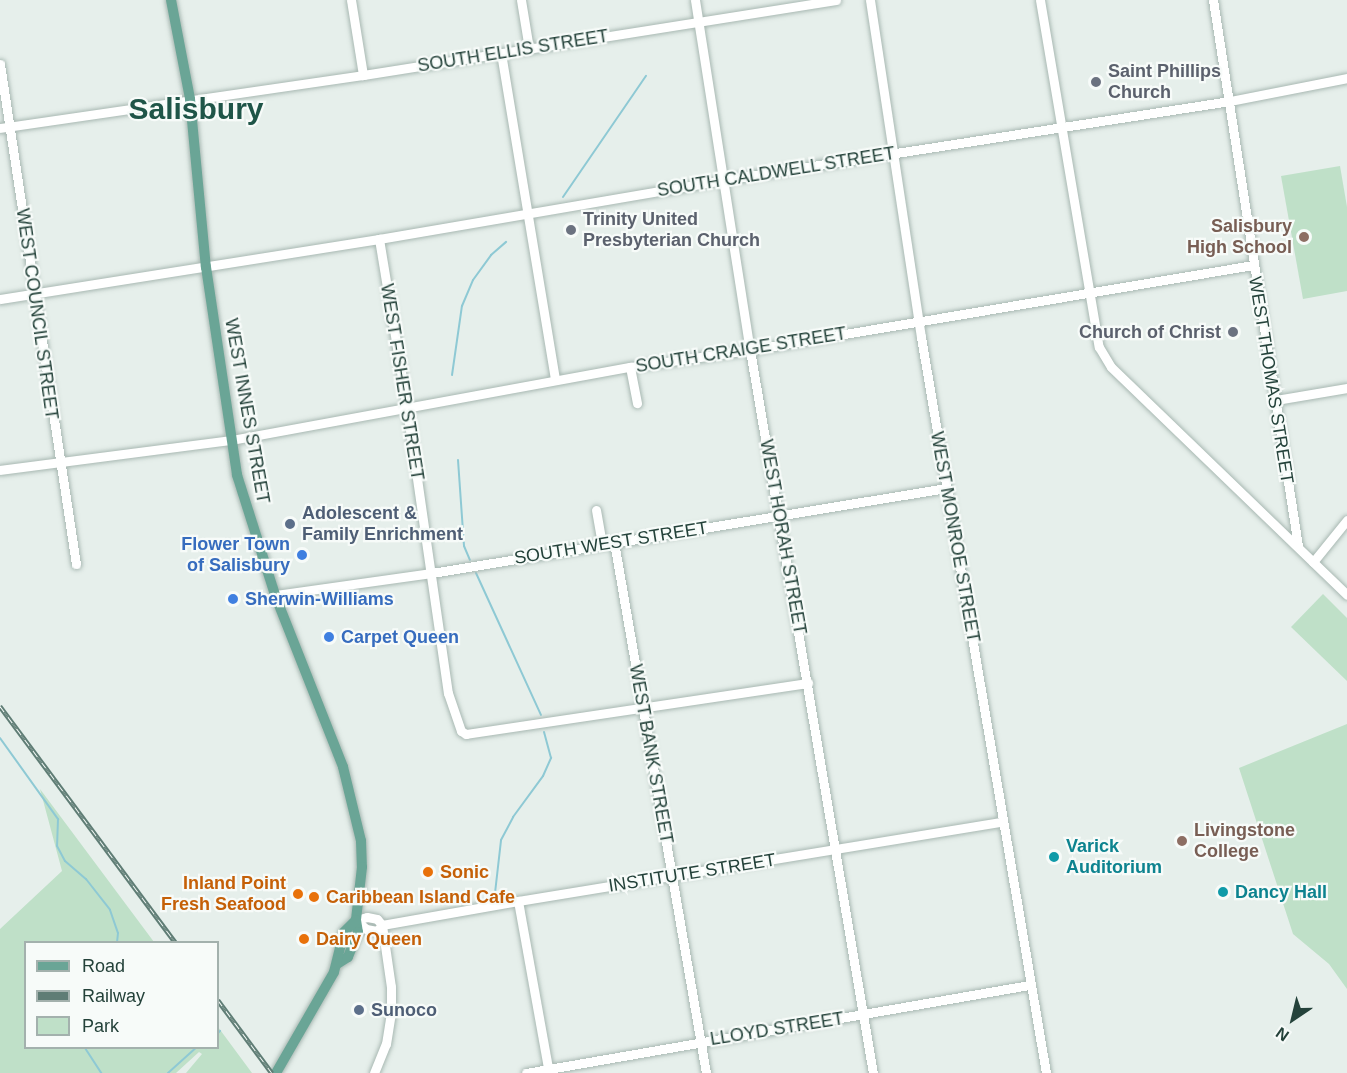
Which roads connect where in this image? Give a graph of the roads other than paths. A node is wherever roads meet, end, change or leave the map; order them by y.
1 (171, 0) edge
2 (351, 0) edge
3 (521, 0) edge
4 (695, 0) edge
5 (836, 0) edge
6 (870, 0) edge
7 (1040, 0) edge
8 (1213, 0) edge
9 (698, 22) junction
10 (529, 49) junction
11 (501, 53) junction
12 (0, 64) edge
13 (363, 75) junction
14 (1347, 78) edge
15 (190, 99) junction
16 (1230, 101) junction
17 (1060, 126) junction
18 (5, 127) edge
19 (894, 153) junction
20 (723, 180) junction
21 (528, 213) junction
22 (379, 239) junction
23 (1253, 265) junction
24 (206, 267) junction
25 (1088, 293) junction
26 (33, 294) junction
27 (0, 299) edge
28 (919, 321) junction
29 (750, 350) junction
30 (630, 367) junction
31 (555, 380) junction
32 (1347, 388) edge
33 (1276, 400) junction
34 (638, 402) dead end
35 (407, 409) junction
36 (231, 440) junction
37 (59, 461) junction
38 (0, 470) edge
39 (946, 488) junction
40 (596, 510) dead end
41 (779, 516) junction
42 (1347, 519) edge
43 (614, 542) junction
44 (602, 544) junction
45 (1298, 546) junction
46 (1313, 562) junction
47 (76, 564) dead end
48 (432, 573) junction
49 (275, 595) junction
50 (1347, 595) edge
51 (808, 683) junction
52 (642, 707) junction
53 (1004, 822) junction
54 (836, 849) junction
55 (672, 876) junction
56 (518, 901) junction
57 (356, 920) junction
58 (382, 925) junction
59 (1029, 985) junction
60 (864, 1016) junction
61 (701, 1041) junction
62 (548, 1071) edge
63 (276, 1073) edge
64 (374, 1073) edge
65 (526, 1073) edge
66 (706, 1073) edge
67 (873, 1073) edge
68 (1046, 1073) edge

1 - 15 main road, WEST INNES STREET
2 - 13 street
3 - 10 street
4 - 9 street, WEST HORAH STREET
5 - 9 street, SOUTH ELLIS STREET
6 - 19 street, WEST MONROE STREET
7 - 17 street
8 - 16 street, WEST THOMAS STREET
9 - 10 street, SOUTH ELLIS STREET
9 - 20 street, WEST HORAH STREET
10 - 11 street, SOUTH ELLIS STREET
11 - 13 street, SOUTH ELLIS STREET
11 - 21 street
12 - 18 street, WEST COUNCIL STREET
13 - 15 street, SOUTH ELLIS STREET
14 - 16 street, SOUTH CALDWELL STREET
15 - 18 street, SOUTH ELLIS STREET
15 - 24 main road, WEST INNES STREET
16 - 17 street, SOUTH CALDWELL STREET
16 - 23 street, WEST THOMAS STREET
17 - 19 street, SOUTH CALDWELL STREET
17 - 25 street
18 - 26 street, WEST COUNCIL STREET
19 - 20 street, SOUTH CALDWELL STREET
19 - 28 street, WEST MONROE STREET
20 - 21 street, SOUTH CALDWELL STREET
20 - 29 street, WEST HORAH STREET
21 - 22 street, SOUTH CALDWELL STREET
21 - 31 street
22 - 24 street, SOUTH CALDWELL STREET
22 - 35 street, WEST FISHER STREET
23 - 25 street, SOUTH CRAIGE STREET
23 - 33 street, WEST THOMAS STREET
24 - 26 street, SOUTH CALDWELL STREET
24 - 36 main road, WEST INNES STREET
25 - 28 street, SOUTH CRAIGE STREET
25 - 45 street
26 - 27 street, SOUTH CALDWELL STREET
26 - 37 street, WEST COUNCIL STREET
28 - 29 street, SOUTH CRAIGE STREET
28 - 39 street, WEST MONROE STREET
29 - 30 street, SOUTH CRAIGE STREET
29 - 41 street, WEST HORAH STREET
30 - 31 street, SOUTH CRAIGE STREET
30 - 34 street
31 - 35 street, SOUTH CRAIGE STREET
32 - 33 street
33 - 45 street, WEST THOMAS STREET
35 - 36 street, SOUTH CRAIGE STREET
35 - 48 street, WEST FISHER STREET
36 - 37 street, SOUTH CRAIGE STREET
36 - 49 main road, WEST INNES STREET
37 - 38 street, SOUTH CRAIGE STREET
37 - 47 street, WEST COUNCIL STREET
39 - 41 street, SOUTH WEST STREET
39 - 53 street, WEST MONROE STREET
40 - 44 street
41 - 43 street, SOUTH WEST STREET
41 - 51 street, WEST HORAH STREET
42 - 46 street
43 - 44 street, SOUTH WEST STREET
43 - 52 street, WEST BANK STREET
44 - 48 street, SOUTH WEST STREET
45 - 46 street
46 - 50 street
48 - 49 street, SOUTH WEST STREET
48 - 52 street, WEST FISHER STREET
49 - 57 main road, WEST INNES STREET
51 - 52 street
51 - 54 street, WEST HORAH STREET
52 - 55 street, WEST BANK STREET
53 - 54 street, INSTITUTE STREET
53 - 59 street, WEST MONROE STREET
54 - 55 street, INSTITUTE STREET
54 - 60 street, WEST HORAH STREET
55 - 56 street, INSTITUTE STREET
55 - 61 street, WEST BANK STREET
56 - 58 street, INSTITUTE STREET
56 - 62 street
57 - 58 street, INSTITUTE STREET
57 - 63 main road, WEST INNES STREET
58 - 64 street
59 - 60 street, LLOYD STREET
59 - 68 street, WEST MONROE STREET
60 - 61 street, LLOYD STREET
60 - 67 street, WEST HORAH STREET
61 - 62 street, LLOYD STREET
61 - 66 street, WEST BANK STREET
62 - 65 street, LLOYD STREET

